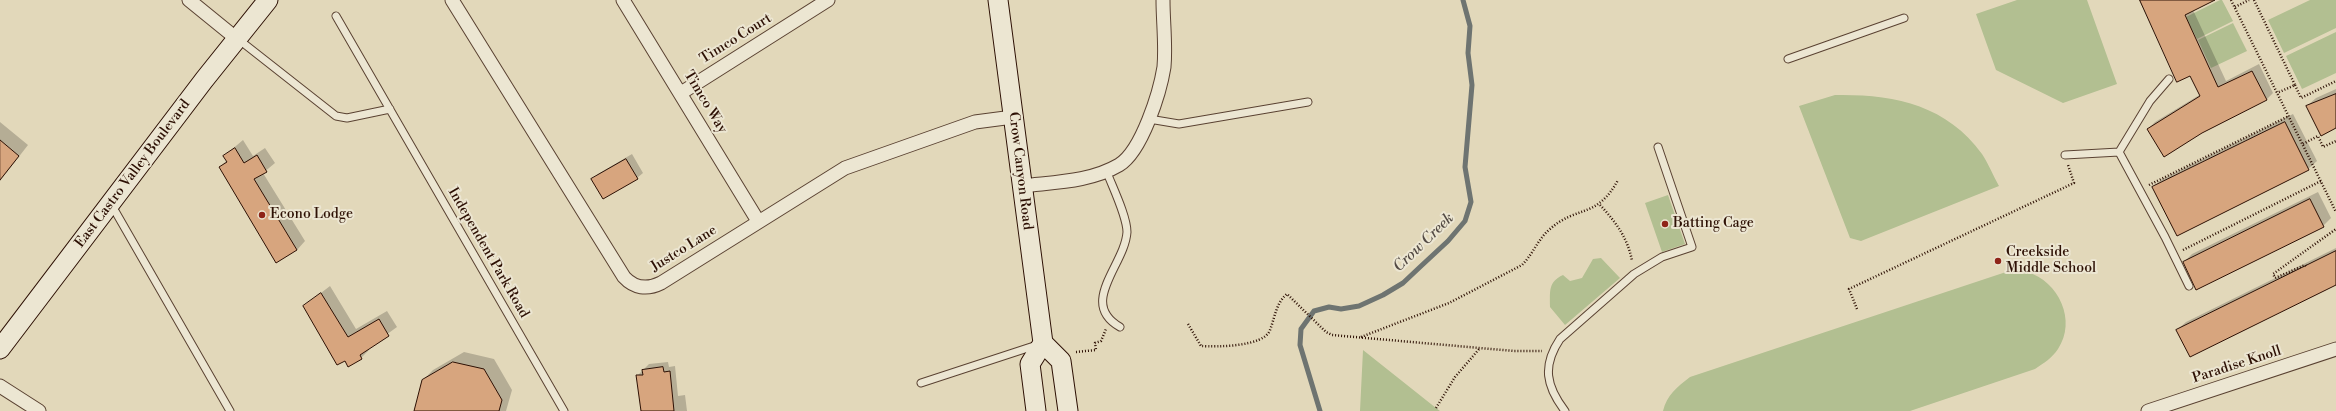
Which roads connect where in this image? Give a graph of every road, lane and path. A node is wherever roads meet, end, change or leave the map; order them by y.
1 (189, 0) edge
2 (268, 0) edge
3 (452, 0) edge
4 (623, 0) edge
5 (828, 0) edge
6 (998, 0) edge
7 (1163, 0) edge
8 (2237, 0) edge
9 (2247, 0) edge
10 (2254, 0) edge
11 (2232, 1) edge
12 (2235, 7) junction
13 (336, 16) dead end
14 (1904, 18) dead end
15 (237, 39) junction
16 (1788, 59) dead end
17 (2169, 79) dead end
18 (2336, 81) edge
19 (2295, 85) junction
20 (682, 93) junction
21 (2277, 93) junction
22 (1308, 102) dead end
23 (390, 109) junction
24 (2289, 116) junction
25 (1013, 117) junction
26 (1149, 119) junction
27 (2336, 141) edge
28 (2302, 144) junction
29 (1658, 147) dead end
30 (2119, 152) junction
31 (2065, 156) joint
32 (1106, 170) junction
33 (1618, 180) dead end
34 (2320, 181) junction
35 (1022, 186) junction
36 (2139, 190) junction
37 (111, 204) junction
38 (1600, 205) junction
39 (2336, 212) edge
40 (758, 221) junction
41 (2336, 229) edge
42 (2182, 250) dead end
43 (2306, 266) dead end
44 (1634, 274) junction
45 (2189, 286) dead end
46 (1857, 310) dead end
47 (1109, 321) junction
48 (1188, 324) dead end
49 (1120, 327) dead end
50 (1360, 337) junction
51 (1049, 348) junction
52 (1480, 348) junction
53 (0, 349) edge
54 (2336, 349) edge
55 (1552, 351) junction
56 (921, 383) dead end
57 (0, 386) edge
58 (1436, 408) dead end
59 (39, 411) edge
60 (230, 411) edge
61 (564, 411) edge
62 (1036, 411) edge
63 (1068, 411) edge
64 (1565, 411) edge
65 (2148, 411) edge

1 - 15 street
2 - 15 main road, East Castro Valley Boulevard
3 - 40 street, Justco Lane
4 - 20 street, Timco Way
5 - 20 street, Timco Court
6 - 25 main road, Crow Canyon Road
7 - 26 street
8 - 11 path
9 - 12 path
10 - 19 path
11 - 12 path
12 - 21 path
13 - 23 lane, Independent Park Road
14 - 16 lane
15 - 23 lane
15 - 37 main road, East Castro Valley Boulevard
17 - 30 lane
18 - 19 path
19 - 21 path
20 - 40 street, Timco Way
21 - 24 path
22 - 26 lane
23 - 61 lane, Independent Park Road
24 - 28 path
24 - 36 path
25 - 35 main road, Crow Canyon Road
25 - 40 street, Justco Lane
26 - 32 street
27 - 28 path
28 - 34 path
29 - 44 lane
30 - 31 lane
30 - 36 lane
31 - 46 path
32 - 35 street
32 - 47 lane
33 - 38 path
34 - 39 path
34 - 42 path
35 - 51 main road, Crow Canyon Road
36 - 45 lane
37 - 53 main road, East Castro Valley Boulevard
37 - 60 lane
38 - 44 path
38 - 50 path
41 - 43 path
44 - 55 lane
47 - 49 lane
47 - 51 path
48 - 50 path
50 - 52 path
51 - 56 lane
51 - 62 main road
51 - 63 main road, Crow Canyon Road
52 - 55 path
52 - 58 path
54 - 65 street, Paradise Knoll
55 - 64 lane
57 - 59 street

